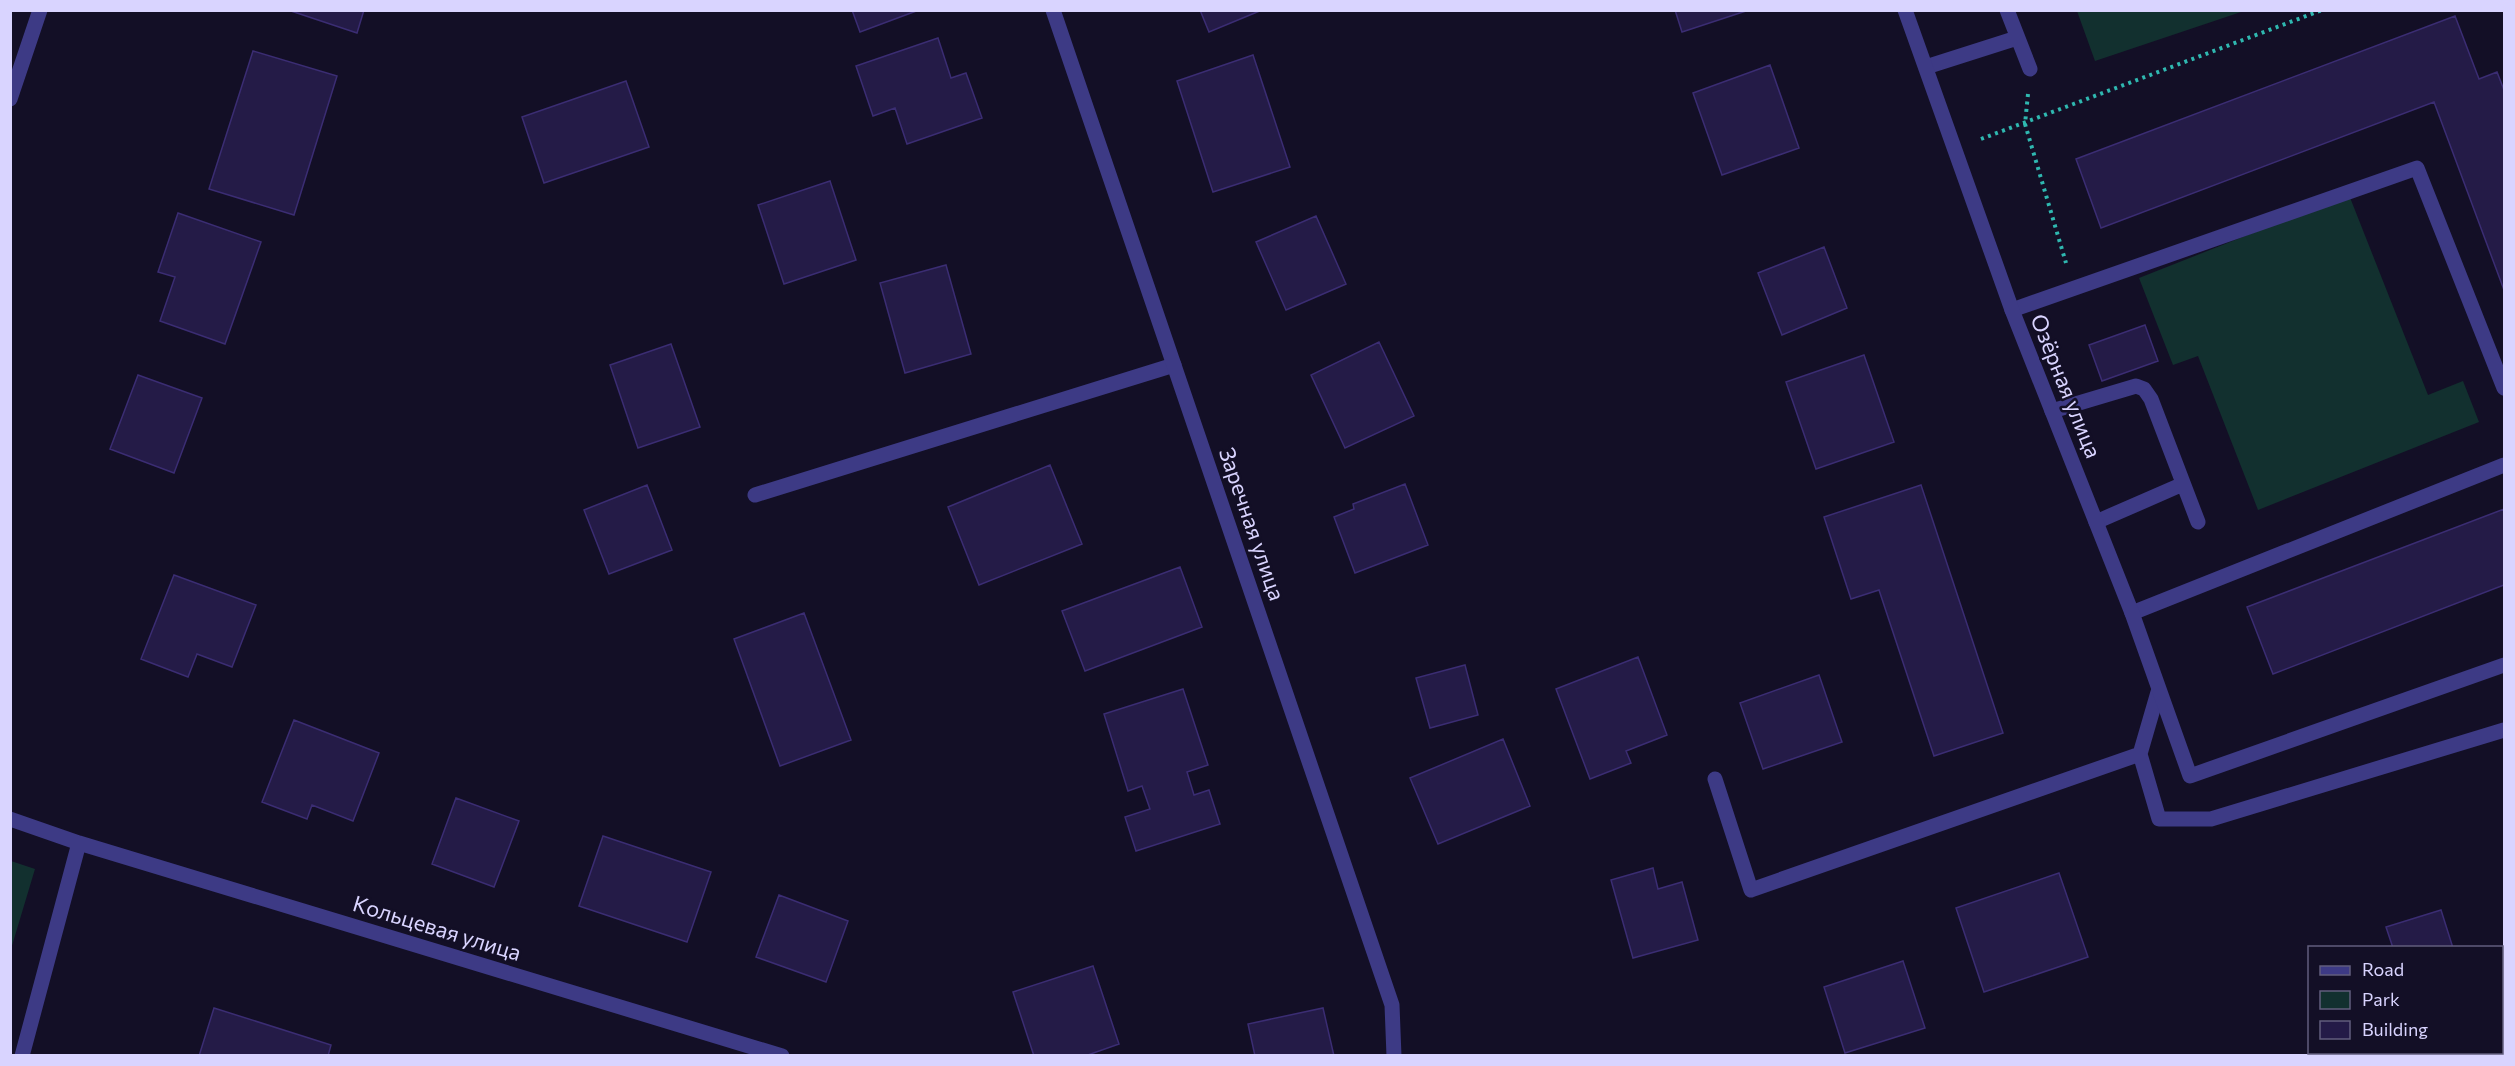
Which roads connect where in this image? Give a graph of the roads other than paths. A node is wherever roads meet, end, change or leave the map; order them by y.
1 (40, 10) edge
2 (1053, 10) edge
3 (1905, 10) edge
4 (2007, 10) edge
5 (2017, 38) junction
6 (1926, 67) junction
7 (2030, 69) road end
8 (10, 99) edge
9 (2012, 310) junction
10 (1174, 365) junction
11 (2505, 388) edge
12 (2052, 411) junction
13 (2505, 465) edge
14 (2183, 484) junction
15 (755, 495) dead end
16 (2096, 522) junction
17 (2198, 522) dead end
18 (2132, 613) junction
19 (2505, 665) edge
20 (2158, 692) junction
21 (2505, 730) edge
22 (2140, 754) junction
23 (1715, 779) dead end
24 (10, 819) edge
25 (79, 843) junction
26 (22, 1056) edge
27 (782, 1056) edge
28 (1394, 1056) edge

1 - 8 street
2 - 10 street, Заречная улица
3 - 6 street, Озёрная улица
4 - 5 street
5 - 6 street
5 - 7 street
6 - 9 street, Озёрная улица
9 - 11 street
9 - 12 street, Озёрная улица
10 - 15 street
10 - 28 street, Заречная улица
12 - 14 street
12 - 16 street, Озёрная улица
13 - 18 street
14 - 16 street
14 - 17 street
16 - 18 street, Озёрная улица
18 - 20 street, Озёрная улица
19 - 20 street, Озёрная улица
20 - 22 street
21 - 22 street
22 - 23 street
24 - 25 street, Кольцевая улица
25 - 26 street
25 - 27 street, Кольцевая улица

